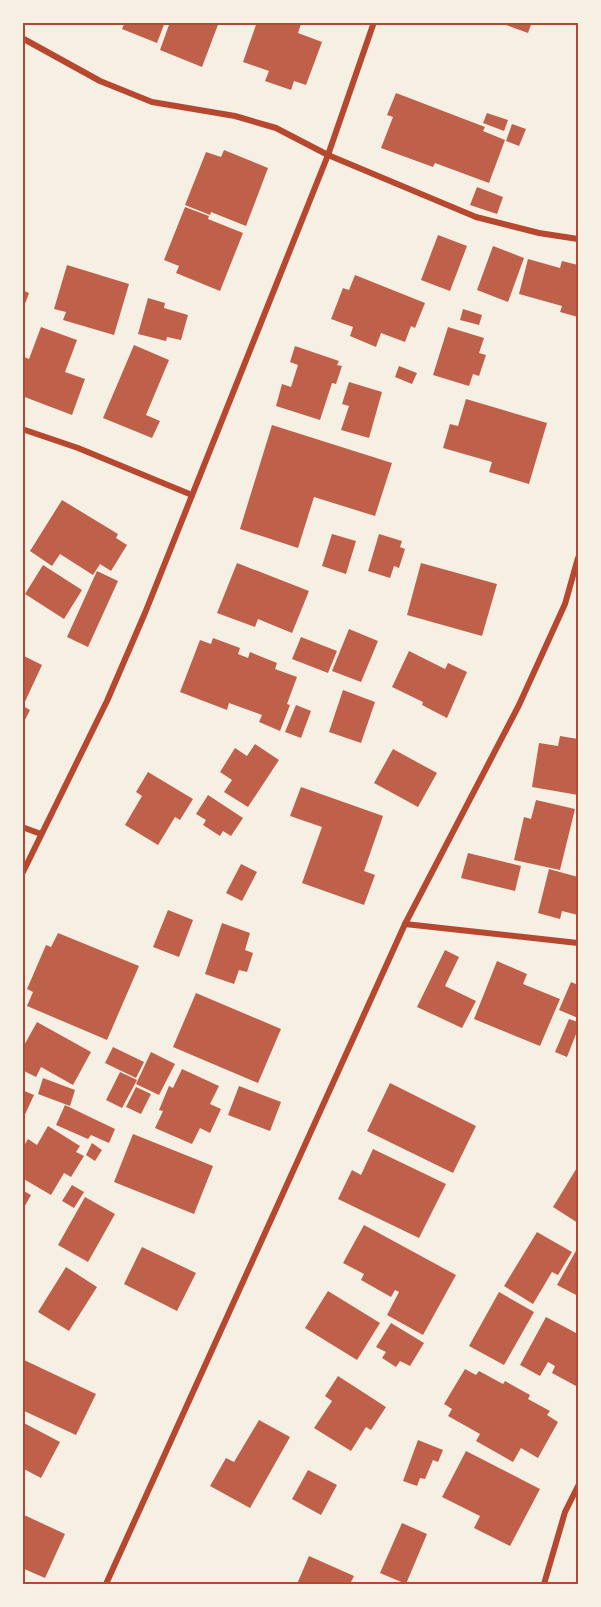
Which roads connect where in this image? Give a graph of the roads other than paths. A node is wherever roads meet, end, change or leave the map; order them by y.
1 (374, 22) edge
2 (22, 38) edge
3 (328, 155) junction
4 (579, 239) edge
5 (22, 429) edge
6 (192, 495) junction
7 (579, 558) edge
8 (22, 827) edge
9 (41, 834) junction
10 (22, 874) edge
11 (405, 924) junction
12 (579, 943) edge
13 (579, 1486) edge
14 (106, 1584) edge
15 (544, 1584) edge

1 - 3 street
2 - 3 street
3 - 4 street
3 - 6 street
5 - 6 street
6 - 9 street
7 - 11 street
8 - 9 street
9 - 10 street
11 - 12 street
11 - 14 street
13 - 15 street

